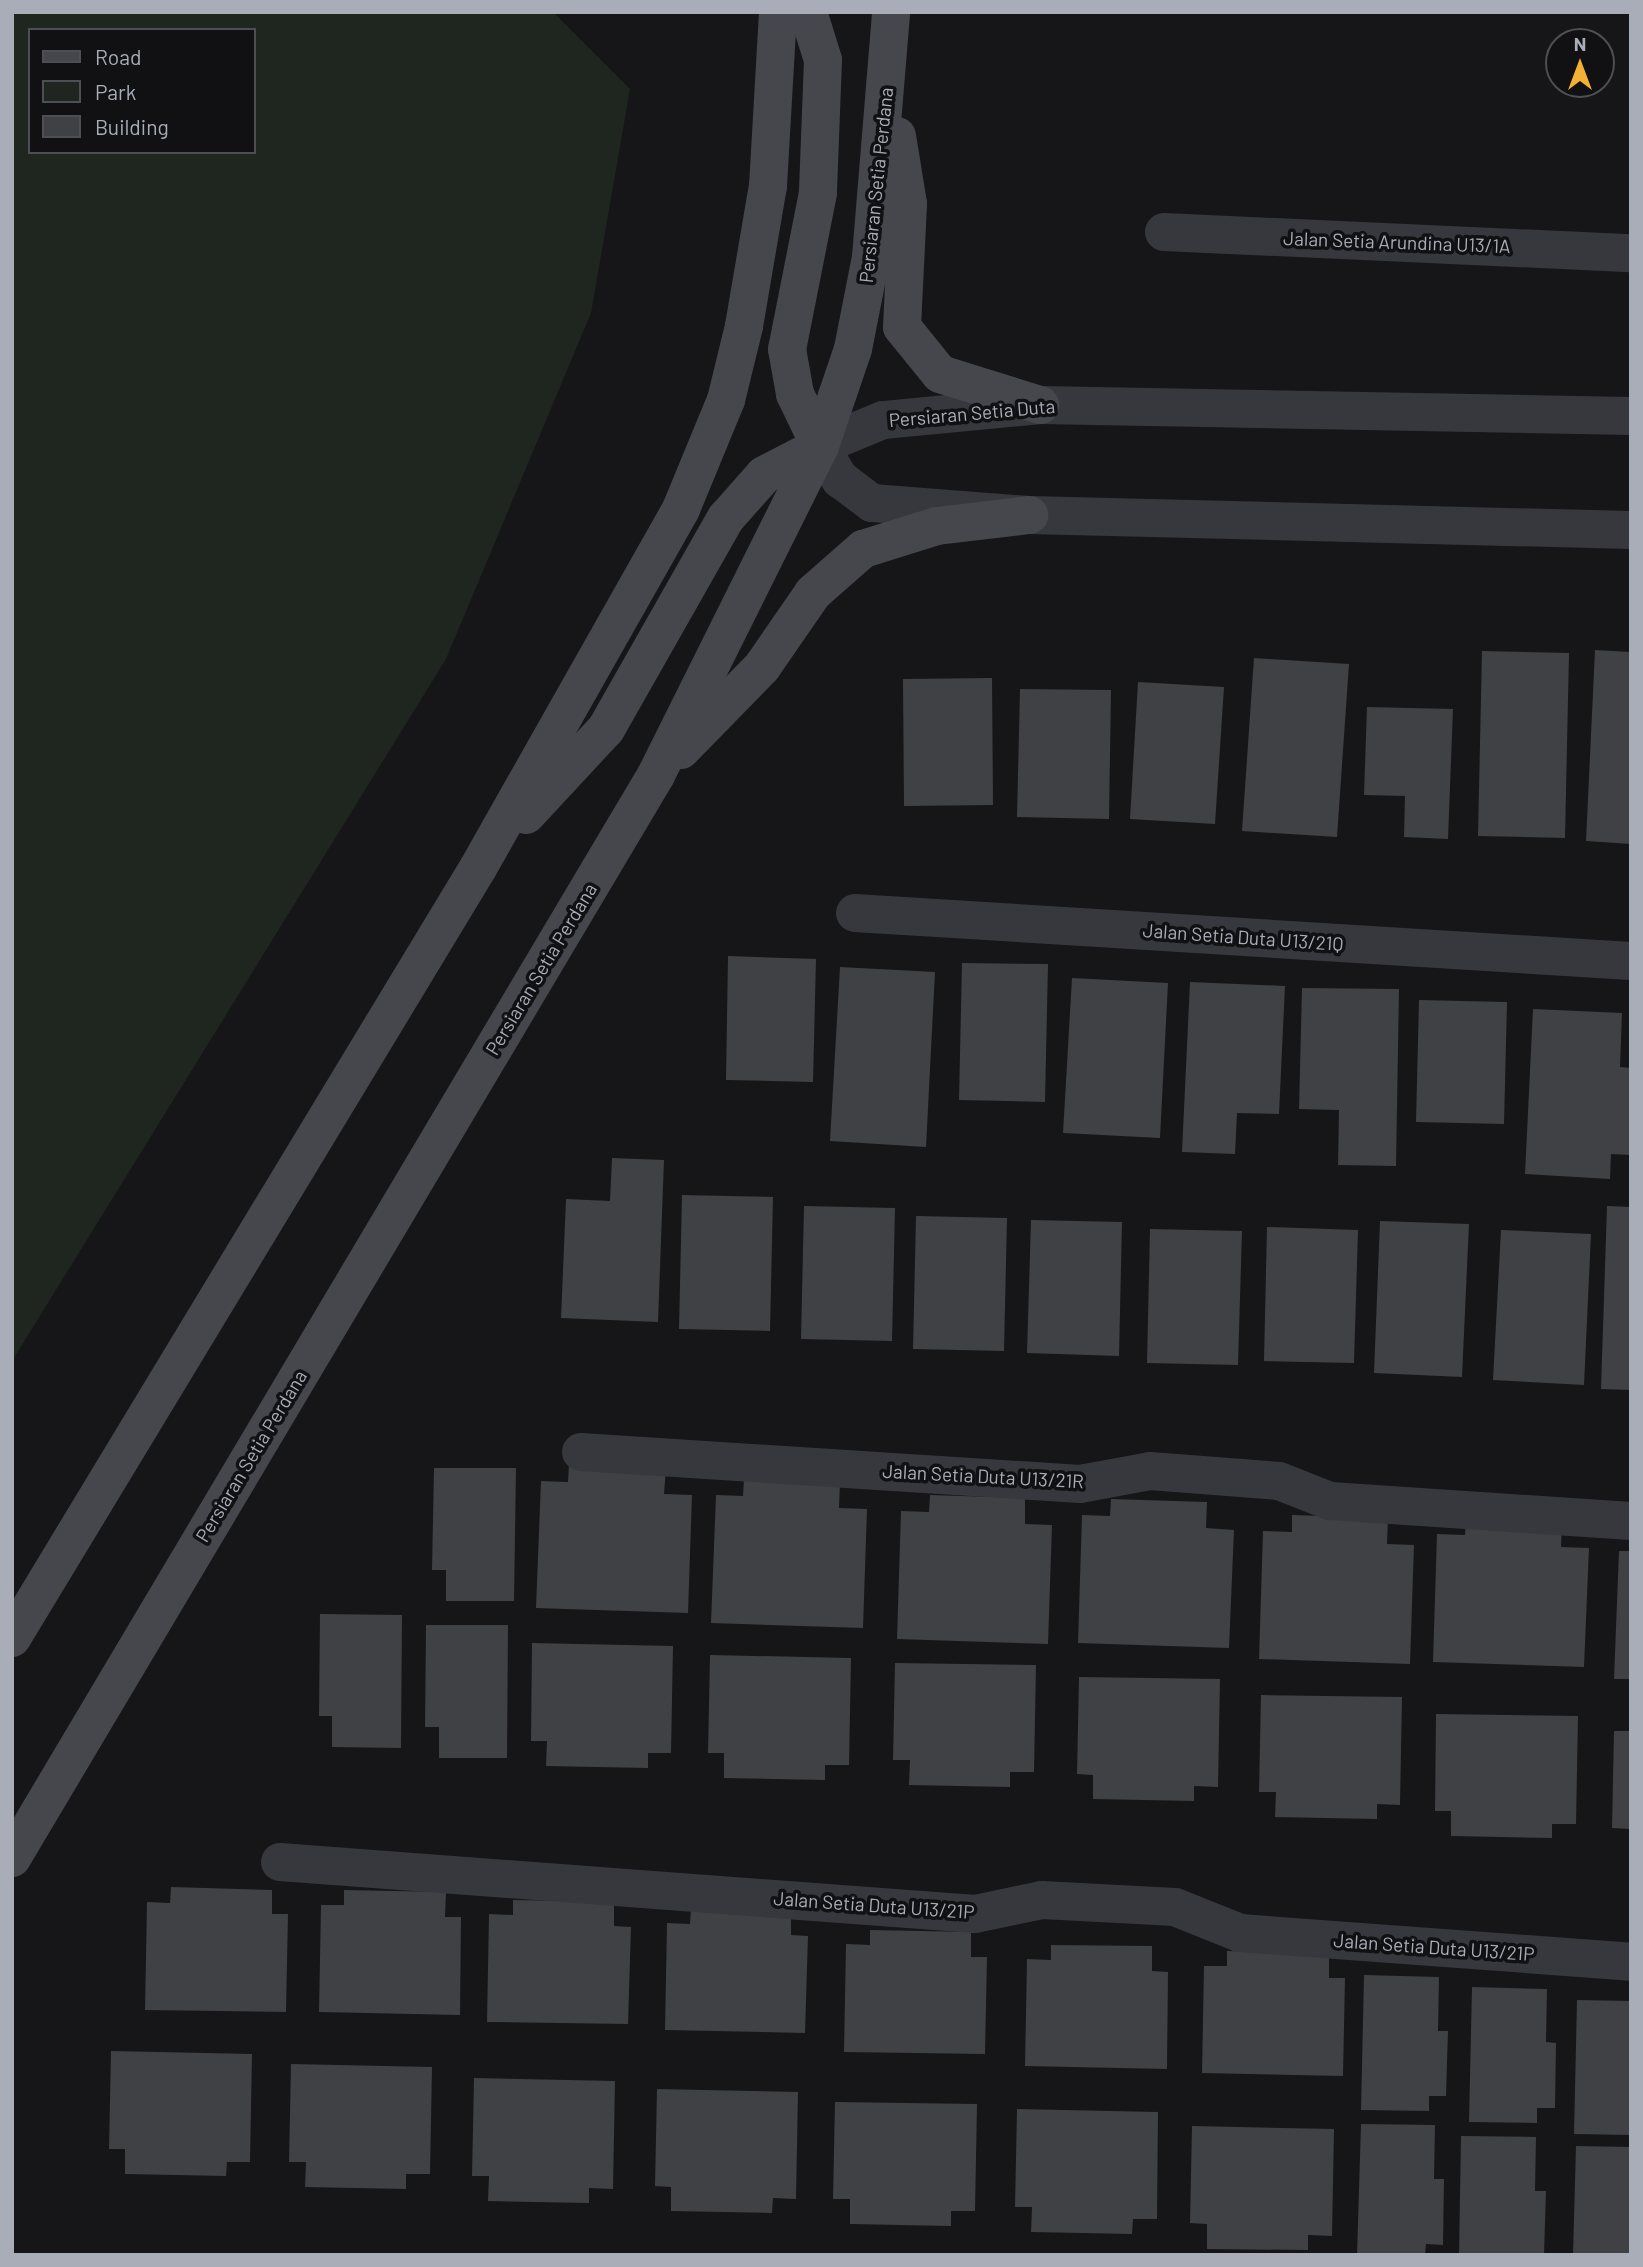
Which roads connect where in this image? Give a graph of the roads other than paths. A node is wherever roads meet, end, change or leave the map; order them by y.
1 (778, 12) edge
2 (808, 12) edge
3 (891, 12) edge
4 (888, 82) junction
5 (1164, 232) dead end
6 (1631, 253) edge
7 (1040, 405) junction
8 (1631, 416) edge
9 (820, 446) junction
10 (1029, 516) junction
11 (1631, 530) edge
12 (656, 775) junction
13 (478, 868) junction
14 (855, 913) dead end
15 (1631, 961) edge
16 (581, 1452) dead end
17 (1631, 1521) edge
18 (12, 1638) edge
19 (12, 1858) edge
20 (280, 1862) dead end
21 (1631, 1962) edge

1 - 13 main road
2 - 9 main road
3 - 4 main road, Persiaran Setia Perdana
4 - 7 main road
4 - 9 main road, Persiaran Setia Perdana
5 - 6 street, Jalan Setia Arundina U13/1A
7 - 8 street, Persiaran Setia Duta
7 - 9 street, Persiaran Setia Duta
9 - 10 street
9 - 12 main road, Persiaran Setia Perdana
9 - 13 main road
10 - 11 street
10 - 12 main road
12 - 19 main road, Persiaran Setia Perdana
13 - 18 main road
14 - 15 street, Jalan Setia Duta U13/21Q
16 - 17 street, Jalan Setia Duta U13/21R
20 - 21 street, Jalan Setia Duta U13/21P

